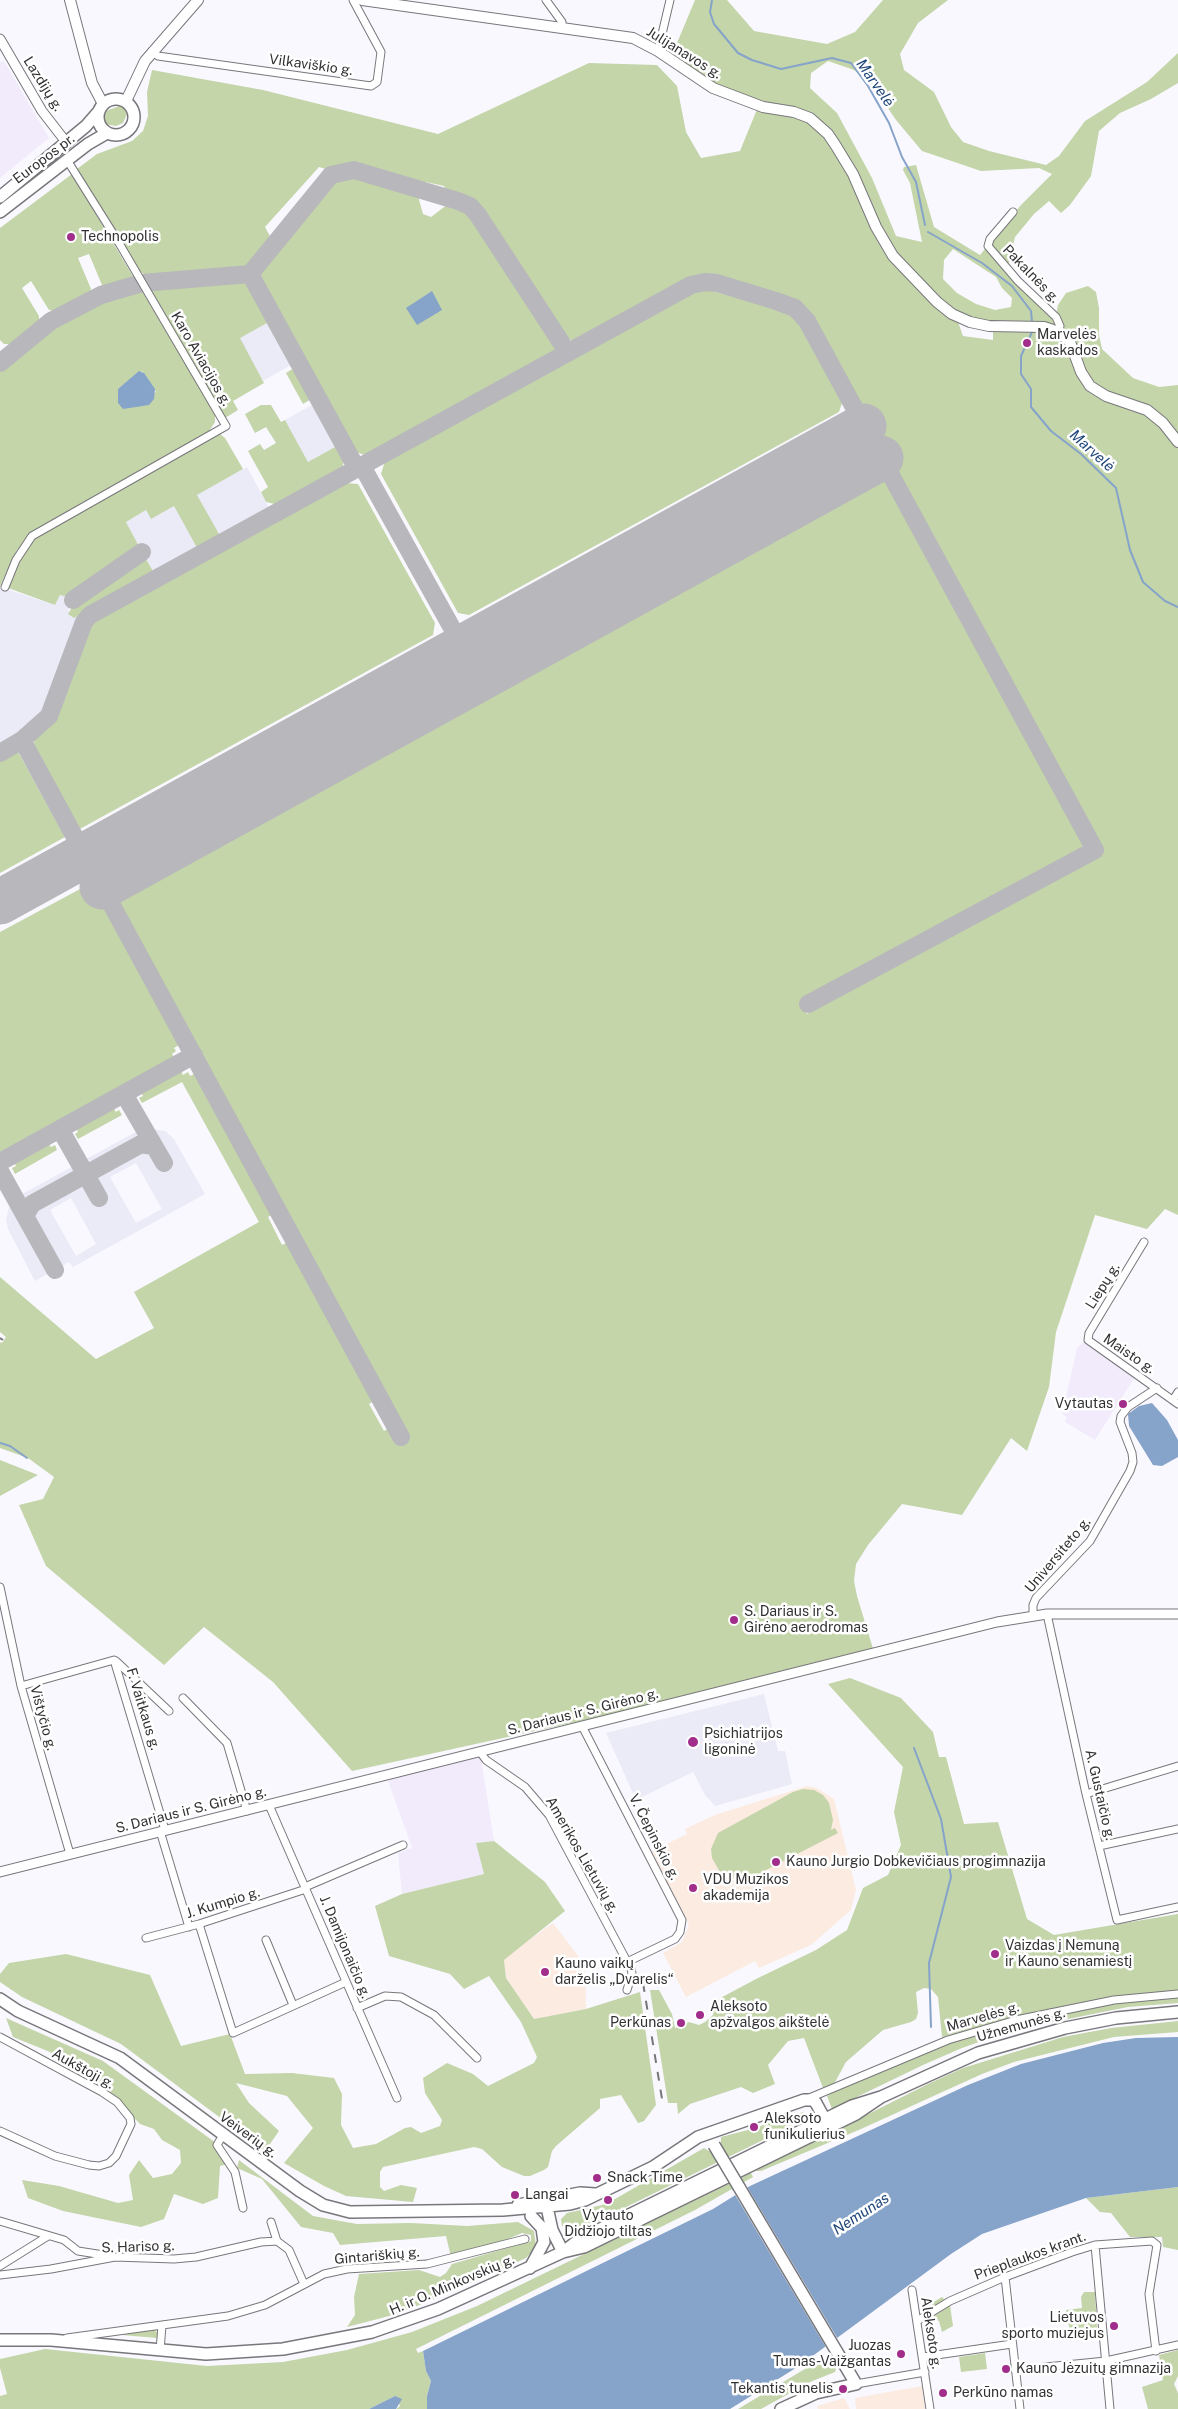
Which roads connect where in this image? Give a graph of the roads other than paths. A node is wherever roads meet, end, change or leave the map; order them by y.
1 (70, 0) edge
2 (198, 0) edge
3 (353, 0) edge
4 (362, 0) edge
5 (670, 0) edge
6 (548, 1) edge
7 (387, 2) edge
8 (562, 27) junction
9 (0, 39) edge
10 (658, 51) junction
11 (152, 52) junction
12 (126, 101) junction
13 (101, 107) junction
14 (107, 133) junction
15 (66, 142) junction
16 (67, 160) junction
17 (0, 197) edge
18 (0, 212) edge
19 (1013, 212) dead end
20 (1059, 332) junction
21 (1178, 442) edge
22 (5, 587) dead end
23 (1144, 1242) dead end
24 (1090, 1343) joint
25 (1157, 1388) junction
26 (1178, 1392) edge
27 (1176, 1402) edge
28 (0, 1587) edge
29 (1047, 1614) junction
30 (1178, 1614) edge
31 (1033, 1616) junction
32 (114, 1660) junction
33 (21, 1686) junction
34 (183, 1698) dead end
35 (169, 1711) dead end
36 (582, 1726) junction
37 (480, 1752) junction
38 (1178, 1766) edge
39 (1086, 1794) junction
40 (269, 1805) junction
41 (247, 1811) junction
42 (1178, 1829) edge
43 (163, 1831) junction
44 (403, 1845) dead end
45 (1099, 1846) junction
46 (70, 1854) junction
47 (0, 1872) edge
48 (306, 1888) junction
49 (1178, 1907) edge
50 (199, 1924) junction
51 (189, 1927) junction
52 (146, 1938) dead end
53 (266, 1940) dead end
54 (627, 1962) junction
55 (346, 1982) junction
56 (627, 1990) dead end
57 (1178, 1994) edge
58 (0, 1999) edge
59 (293, 2005) junction
60 (357, 2008) junction
61 (1178, 2012) edge
62 (0, 2037) edge
63 (477, 2058) dead end
64 (397, 2098) dead end
65 (804, 2100) junction
66 (816, 2103) junction
67 (827, 2123) junction
68 (806, 2128) junction
69 (0, 2131) edge
70 (707, 2134) junction
71 (223, 2135) junction
72 (595, 2194) junction
73 (526, 2202) junction
74 (547, 2207) junction
75 (243, 2208) dead end
76 (503, 2210) junction
77 (531, 2216) junction
78 (0, 2221) edge
79 (271, 2222) dead end
80 (552, 2230) junction
81 (48, 2236) junction
82 (525, 2239) dead end
83 (277, 2241) junction
84 (1095, 2245) junction
85 (563, 2252) junction
86 (115, 2257) junction
87 (0, 2266) edge
88 (530, 2268) junction
89 (0, 2275) edge
90 (1005, 2277) junction
91 (304, 2284) junction
92 (912, 2290) dead end
93 (917, 2320) junction
94 (162, 2325) junction
95 (0, 2340) edge
96 (51, 2340) junction
97 (1012, 2344) junction
98 (1178, 2345) edge
99 (160, 2351) junction
100 (1156, 2351) junction
101 (923, 2357) junction
102 (1106, 2361) junction
103 (1015, 2370) junction
104 (925, 2372) junction
105 (856, 2384) junction
106 (782, 2409) edge
107 (930, 2409) edge
108 (1020, 2409) edge
109 (1110, 2409) edge

1 - 13 main road
2 - 11 main road
3 - 11 street, Vilkaviškio g.
4 - 7 main road, Julijanavos g.
5 - 10 street
6 - 8 street
7 - 8 main road, Julijanavos g.
8 - 10 main road, Julijanavos g.
9 - 15 street, Lazdijų g.
10 - 20 main road, Julijanavos g.
11 - 12 main road
12 - 13 main road
12 - 14 main road, Europos pr.
13 - 14 main road
13 - 15 main road, Europos pr.
14 - 16 main road, Europos pr.
15 - 17 main road, Europos pr.
16 - 18 main road, Europos pr.
16 - 22 street, Karo Aviacijos g.
19 - 20 street, Pakalnės g.
20 - 21 main road
23 - 24 street, Liepų g.
24 - 25 street, Maisto g.
25 - 27 street, Maisto g.
25 - 31 street, Universiteto g.
26 - 27 street
28 - 33 street, Vištyčio g.
29 - 30 street, S. Dariaus ir S. Girėno g.
29 - 31 street, S. Dariaus ir S. Girėno g.
29 - 39 street, A. Gustaičio g.
31 - 36 street, S. Dariaus ir S. Girėno g.
32 - 33 street, F. Vaitkaus g.
32 - 35 street
32 - 43 street, F. Vaitkaus g.
33 - 46 street, Vištyčio g.
34 - 41 street
36 - 37 street, S. Dariaus ir S. Girėno g.
36 - 54 street, V. Čepinskio g.
37 - 40 street, S. Dariaus ir S. Girėno g.
37 - 54 street, Amerikos Lietuvių g.
38 - 39 street
39 - 45 street, A. Gustaičio g.
40 - 41 street, S. Dariaus ir S. Girėno g.
40 - 48 street, J. Damijonaičio g.
41 - 43 street, S. Dariaus ir S. Girėno g.
42 - 45 street
43 - 46 street, S. Dariaus ir S. Girėno g.
43 - 51 street, F. Vaitkaus g.
44 - 48 street, J. Kumpio g.
45 - 49 street, A. Gustaičio g.
46 - 47 street, S. Dariaus ir S. Girėno g.
48 - 50 street, J. Kumpio g.
48 - 55 street, J. Damijonaičio g.
50 - 51 street, J. Kumpio g.
50 - 59 street
51 - 52 street, J. Kumpio g.
53 - 59 street
54 - 56 street, Amerikos Lietuvių g.
55 - 59 street
55 - 60 street, J. Damijonaičio g.
57 - 65 street, Marvelės g.
58 - 71 main road, Veiverių g.
60 - 63 street
60 - 64 street, J. Damijonaičio g.
61 - 67 main road, Užnemunės g.
62 - 69 street, Aukštoji g.
65 - 66 main road
65 - 70 main road, Veiverių g.
66 - 67 main road
66 - 68 main road
67 - 68 main road, H. ir O. Minkovskių g.
67 - 85 main road, H. ir O. Minkovskių g.
68 - 85 main road, H. ir O. Minkovskių g.
70 - 72 main road, Veiverių g.
70 - 105 main road, bridge
71 - 75 street
71 - 76 main road, Veiverių g.
72 - 73 main road, Veiverių g.
72 - 74 main road, Veiverių g.
73 - 74 main road
73 - 76 main road, Veiverių g.
74 - 76 main road, Veiverių g.
74 - 80 main road
76 - 77 main road
77 - 80 main road
77 - 88 main road
78 - 81 street
79 - 83 street
80 - 85 main road
81 - 86 street
81 - 87 street
82 - 91 street, Gintariškių g.
83 - 86 street, S. Hariso g.
83 - 91 street
84 - 90 street, Prieplaukos krant.
84 - 100 street, Prieplaukos krant.
84 - 102 street
85 - 88 main road, H. ir O. Minkovskių g.
86 - 89 street, S. Hariso g.
88 - 99 main road, H. ir O. Minkovskių g.
90 - 93 street, Prieplaukos krant.
90 - 97 street
91 - 94 street, H. ir O. Minkovskių g.
92 - 93 street, Aleksoto g.
93 - 101 street, Aleksoto g.
94 - 96 street, H. ir O. Minkovskių g.
94 - 99 street
95 - 96 main road, H. ir O. Minkovskių g.
96 - 99 main road, H. ir O. Minkovskių g.
97 - 101 street
97 - 103 street
98 - 100 street
100 - 102 street
101 - 104 street, Aleksoto g.
102 - 103 street
102 - 109 street
103 - 108 street
104 - 105 street
104 - 107 street, Aleksoto g.
105 - 106 main road

